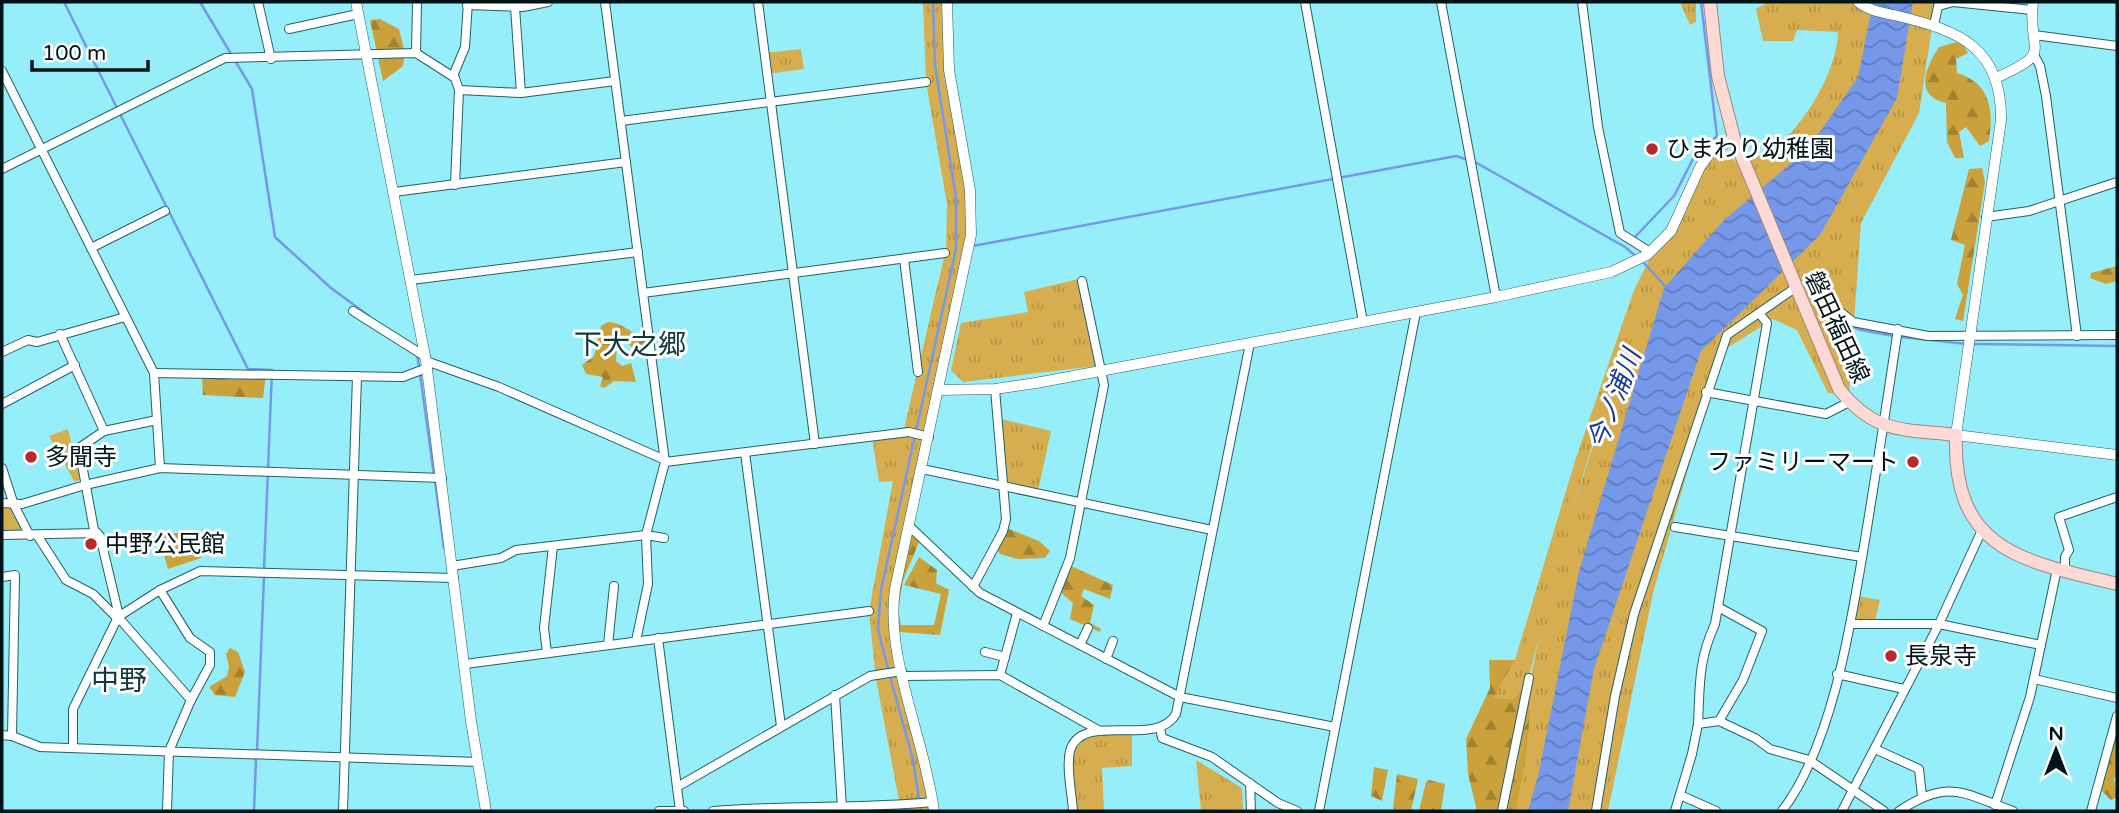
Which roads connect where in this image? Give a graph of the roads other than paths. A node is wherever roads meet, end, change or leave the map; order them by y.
1 (258, 2) edge
2 (356, 2) edge
3 (417, 2) edge
4 (548, 2) edge
5 (605, 2) edge
6 (758, 2) edge
7 (947, 2) edge
8 (1305, 2) edge
9 (1441, 2) edge
10 (1582, 2) edge
11 (1710, 2) edge
12 (468, 3) edge
13 (1861, 4) edge
14 (1939, 4) edge
15 (2032, 6) edge
16 (515, 7) junction
17 (358, 14) junction
18 (1934, 25) junction
19 (289, 29) dead end
20 (2034, 35) junction
21 (2117, 46) edge
22 (416, 53) junction
23 (367, 55) junction
24 (2034, 55) junction
25 (271, 59) junction
26 (2, 71) edge
27 (453, 76) junction
28 (1996, 78) junction
29 (615, 81) junction
30 (926, 82) dead end
31 (459, 90) junction
32 (521, 93) junction
33 (771, 102) junction
34 (621, 121) junction
35 (1734, 138) junction
36 (42, 149) junction
37 (626, 162) junction
38 (2, 169) edge
39 (2117, 183) edge
40 (455, 185) junction
41 (394, 192) junction
42 (2058, 201) junction
43 (165, 211) dead end
44 (1986, 216) junction
45 (91, 248) junction
46 (638, 252) junction
47 (1650, 252) junction
48 (945, 253) dead end
49 (904, 259) junction
50 (793, 274) junction
51 (411, 280) junction
52 (1082, 281) dead end
53 (1795, 288) junction
54 (643, 293) junction
55 (1496, 298) junction
56 (1829, 303) dead end
57 (353, 311) dead end
58 (1416, 312) junction
59 (1759, 313) junction
60 (125, 317) junction
61 (1363, 322) junction
62 (1898, 329) junction
63 (60, 334) junction
64 (1969, 335) junction
65 (2117, 335) edge
66 (2077, 337) junction
67 (1250, 344) junction
68 (2, 352) edge
69 (427, 362) junction
70 (75, 365) junction
71 (918, 372) dead end
72 (1101, 372) junction
73 (154, 373) junction
74 (357, 376) junction
75 (995, 389) junction
76 (939, 390) junction
77 (1706, 393) junction
78 (1752, 401) junction
79 (1849, 402) junction
80 (2, 404) edge
81 (157, 420) junction
82 (1884, 425) junction
83 (104, 431) junction
84 (1956, 435) junction
85 (927, 436) junction
86 (816, 444) junction
87 (745, 453) junction
88 (2117, 455) edge
89 (665, 461) junction
90 (2, 468) edge
91 (160, 468) junction
92 (922, 470) junction
93 (355, 475) junction
94 (442, 478) junction
95 (85, 485) junction
96 (1003, 486) junction
97 (2117, 497) edge
98 (2, 503) edge
99 (1081, 503) junction
100 (14, 505) junction
101 (909, 527) junction
102 (1675, 527) dead end
103 (1212, 530) junction
104 (1982, 530) junction
105 (97, 533) junction
106 (2, 535) edge
107 (646, 535) junction
108 (34, 536) junction
109 (1730, 536) junction
110 (664, 538) dead end
111 (553, 545) junction
112 (1862, 557) junction
113 (453, 565) junction
114 (2061, 570) junction
115 (2, 576) edge
116 (351, 576) junction
117 (454, 578) junction
118 (2117, 584) edge
119 (614, 586) dead end
120 (973, 587) junction
121 (160, 590) junction
122 (1718, 607) junction
123 (869, 611) dead end
124 (1017, 613) junction
125 (118, 617) junction
126 (767, 624) junction
127 (1850, 624) junction
128 (1939, 624) junction
129 (1043, 626) junction
130 (1088, 628) dead end
131 (658, 639) junction
132 (636, 641) junction
133 (1113, 641) dead end
134 (608, 645) junction
135 (1080, 645) junction
136 (2041, 645) junction
137 (985, 652) dead end
138 (547, 653) junction
139 (1005, 658) junction
140 (1106, 659) junction
141 (1016, 661) dead end
142 (464, 664) junction
143 (902, 673) junction
144 (1837, 674) junction
145 (1000, 675) junction
146 (1529, 678) dead end
147 (2034, 679) junction
148 (1904, 689) junction
149 (835, 695) junction
150 (1180, 697) junction
151 (2117, 698) edge
152 (191, 699) junction
153 (2117, 716) edge
154 (1719, 721) junction
155 (1698, 724) junction
156 (781, 726) junction
157 (1335, 727) junction
158 (1160, 728) junction
159 (1100, 731) junction
160 (2, 735) edge
161 (12, 736) junction
162 (73, 748) junction
163 (1875, 749) junction
164 (169, 751) junction
165 (345, 758) junction
166 (1810, 760) junction
167 (478, 762) junction
168 (1250, 783) junction
169 (677, 786) junction
170 (1855, 789) junction
171 (1680, 795) junction
172 (1922, 796) junction
173 (931, 805) edge
174 (1996, 805) junction
175 (843, 809) edge
176 (682, 810) edge
177 (167, 811) edge
178 (343, 811) edge
179 (486, 811) edge
180 (659, 811) edge
181 (713, 811) edge
182 (1073, 811) edge
183 (1251, 811) edge
184 (1297, 811) edge
185 (1319, 811) edge
186 (1502, 811) edge
187 (1596, 811) edge
188 (1675, 811) edge
189 (1716, 811) edge
190 (1782, 811) edge
191 (1842, 811) edge
192 (1884, 811) edge
193 (1899, 811) edge
194 (2013, 811) edge
195 (2091, 811) edge

1 - 25 street
2 - 17 street
3 - 22 street
4 - 16 street
5 - 29 street
6 - 33 street
7 - 76 street
8 - 61 street
9 - 55 street
10 - 47 street
11 - 35 main road, 磐田福田線
12 - 16 street
12 - 27 street
13 - 18 street
14 - 15 street
14 - 18 street
15 - 20 street
16 - 32 street
17 - 19 street
17 - 23 street
18 - 28 street
20 - 21 street
20 - 24 street
22 - 23 street
22 - 27 street
23 - 25 street
23 - 41 street
24 - 28 street
24 - 42 street
25 - 36 street
26 - 36 street
27 - 31 street
28 - 44 street
29 - 32 street
29 - 34 street
30 - 33 street
31 - 32 street
31 - 40 street
33 - 34 street
33 - 50 street
34 - 37 street
35 - 47 street
35 - 53 main road, 磐田福田線
36 - 38 street
36 - 45 street
37 - 40 street
37 - 46 street
39 - 42 street
40 - 41 street
41 - 51 street
42 - 44 street
42 - 66 street
43 - 45 street
44 - 64 street
45 - 60 street
46 - 51 street
46 - 54 street
47 - 55 street
48 - 49 street
49 - 50 street
49 - 71 street
50 - 54 street
50 - 86 street
51 - 69 street
52 - 72 street
53 - 59 street
53 - 79 main road, 磐田福田線
54 - 89 street
55 - 58 street
56 - 62 street
57 - 69 street
58 - 61 street
58 - 157 street
59 - 77 street
59 - 78 street
60 - 63 street
60 - 73 street
61 - 67 street
62 - 64 street
62 - 82 street
63 - 68 street
63 - 70 street
64 - 66 street
64 - 84 street
65 - 66 street
67 - 72 street
67 - 103 street
69 - 74 street
69 - 89 street
69 - 94 street
70 - 80 street
70 - 83 street
72 - 75 street
72 - 99 street
73 - 74 street
73 - 81 street
74 - 93 street
75 - 76 street
75 - 96 street
76 - 85 street
77 - 78 street
77 - 187 street
78 - 79 street
78 - 109 street
79 - 82 main road, 磐田福田線
81 - 83 street
81 - 91 street
82 - 84 main road, 磐田福田線
82 - 112 street
83 - 95 street
84 - 88 street
84 - 104 main road
85 - 86 street
85 - 92 street
86 - 87 street
87 - 89 street
87 - 126 street
89 - 107 street
90 - 100 street
91 - 93 street
91 - 95 street
92 - 96 street
92 - 101 street
93 - 94 street
93 - 116 street
94 - 113 street
95 - 100 street
95 - 105 street
96 - 99 street
96 - 120 street
97 - 114 street
98 - 100 street
99 - 103 street
99 - 129 street
100 - 108 street
101 - 120 street
101 - 143 street
102 - 109 street
103 - 150 street
104 - 114 main road
104 - 128 street
105 - 108 street
105 - 125 street
106 - 108 street
107 - 110 street
107 - 111 street
107 - 132 street
108 - 125 street
109 - 112 street
109 - 122 street
111 - 113 street
111 - 138 street
112 - 127 street
113 - 117 street
114 - 118 main road
114 - 136 street
115 - 161 street
116 - 117 street
116 - 121 street
116 - 165 street
117 - 142 street
119 - 134 street
120 - 124 street
121 - 125 street
121 - 152 street
122 - 154 street
122 - 155 street
123 - 126 street
124 - 129 street
124 - 139 street
125 - 152 street
125 - 162 street
126 - 131 street
126 - 156 street
127 - 128 street
127 - 144 street
128 - 136 street
128 - 148 street
129 - 135 street
130 - 135 street
131 - 132 street
131 - 169 street
132 - 134 street
133 - 140 street
134 - 138 street
135 - 140 street
136 - 147 street
137 - 139 street
138 - 142 street
139 - 141 street
139 - 145 street
140 - 150 street
142 - 167 street
143 - 145 street
143 - 149 street
143 - 173 street
144 - 148 street
144 - 166 street
145 - 159 street
146 - 186 street
147 - 151 street
147 - 174 street
148 - 163 street
149 - 156 street
149 - 175 street
150 - 157 street
150 - 158 street
152 - 164 street
153 - 195 street
154 - 155 street
154 - 166 street
155 - 171 street
156 - 169 street
157 - 185 street
158 - 159 street
158 - 168 street
159 - 182 street
160 - 161 street
161 - 162 street
162 - 164 street
163 - 170 street
163 - 172 street
164 - 165 street
164 - 177 street
165 - 167 street
165 - 178 street
166 - 170 street
166 - 190 street
167 - 179 street
168 - 183 street
168 - 184 street
169 - 176 street
170 - 191 street
170 - 192 street
171 - 188 street
171 - 189 street
172 - 174 street
172 - 193 street
173 - 175 street
174 - 194 street
175 - 181 street
176 - 180 street

